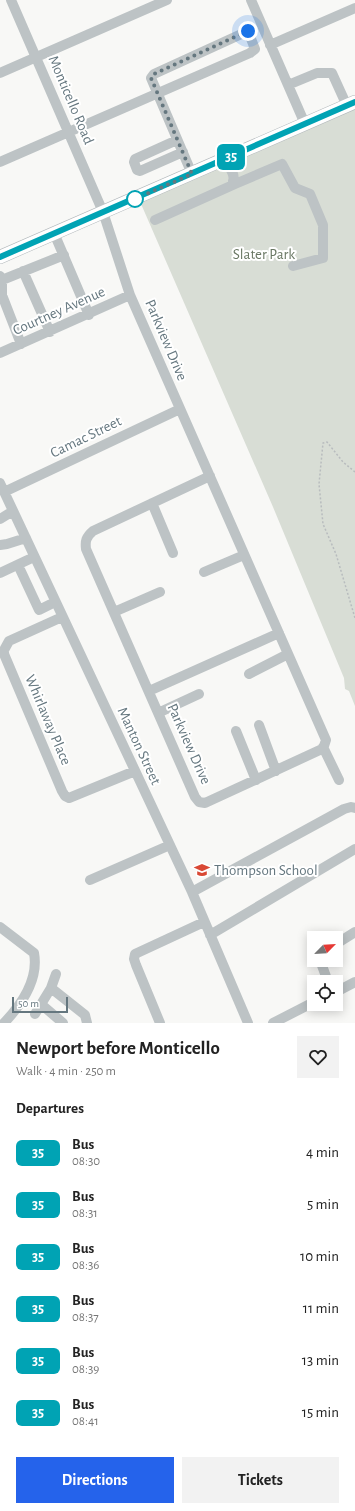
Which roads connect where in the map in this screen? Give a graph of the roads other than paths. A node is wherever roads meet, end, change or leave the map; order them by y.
1 (11, 0) edge
2 (167, 0) edge
3 (251, 0) edge
4 (355, 8) edge
5 (266, 34) junction
6 (252, 41) junction
7 (270, 45) junction
8 (36, 57) junction
9 (0, 73) edge
10 (288, 85) junction
11 (155, 94) junction
12 (351, 104) edge
13 (305, 124) junction
14 (68, 133) junction
15 (178, 140) junction
16 (183, 152) junction
17 (0, 162) edge
18 (226, 163) junction
19 (192, 174) junction
20 (234, 183) junction
21 (103, 212) junction
22 (155, 220) dead end
23 (54, 233) junction
24 (64, 255) junction
25 (0, 257) edge
26 (293, 266) dead end
27 (23, 271) junction
28 (1, 278) edge
29 (130, 295) junction
30 (89, 315) junction
31 (50, 332) junction
32 (21, 344) junction
33 (0, 354) edge
34 (180, 409) junction
35 (210, 476) junction
36 (2, 487) edge
37 (152, 503) junction
38 (13, 511) junction
39 (0, 519) edge
40 (26, 538) junction
41 (0, 544) edge
42 (173, 553) dead end
43 (244, 555) junction
44 (34, 557) junction
45 (18, 565) junction
46 (204, 572) dead end
47 (0, 574) edge
48 (160, 592) dead end
49 (56, 602) junction
50 (114, 612) junction
51 (62, 617) junction
52 (279, 633) junction
53 (288, 654) junction
54 (249, 674) dead end
55 (149, 691) junction
56 (199, 694) dead end
57 (158, 713) junction
58 (259, 725) dead end
59 (236, 731) dead end
60 (323, 747) junction
61 (135, 771) junction
62 (276, 771) junction
63 (256, 780) junction
64 (339, 780) dead end
65 (355, 808) edge
66 (170, 845) junction
67 (355, 849) edge
68 (90, 880) dead end
69 (192, 892) junction
70 (204, 922) junction
71 (0, 927) edge
72 (355, 932) edge
73 (210, 935) junction
74 (343, 940) edge
75 (56, 974) dead end
76 (355, 982) edge
77 (51, 988) junction
78 (343, 988) edge
79 (42, 1005) junction
80 (307, 1006) edge
81 (35, 1014) dead end
82 (86, 1019) edge
83 (4, 1023) edge
84 (63, 1023) edge
85 (78, 1023) edge
86 (160, 1023) edge
87 (248, 1023) edge
88 (273, 1023) edge

1 - 8 street, Monticello Road
2 - 8 street
3 - 5 street
4 - 7 street
5 - 6 street
5 - 7 street
6 - 11 street
6 - 11 street
7 - 10 street
8 - 9 street
8 - 14 street, Monticello Road
10 - 12 street
10 - 13 street
11 - 14 street
11 - 15 street
12 - 13 main road
13 - 18 main road
14 - 17 street
14 - 21 street, Monticello Road
15 - 16 street
15 - 16 street
16 - 19 street
18 - 19 main road
18 - 20 street
19 - 21 main road
20 - 22 street
20 - 26 street
21 - 23 main road
21 - 29 street, Parkview Drive
23 - 24 street
23 - 25 main road
24 - 27 street
24 - 30 street
27 - 28 street
27 - 31 street
28 - 32 street
29 - 30 street, Courtney Avenue
29 - 34 street, Parkview Drive
30 - 31 street, Courtney Avenue
31 - 32 street, Courtney Avenue
32 - 33 street, Courtney Avenue
34 - 35 street, Parkview Drive
34 - 36 street, Camac Street
35 - 37 street, Parkview Drive
35 - 43 street, Parkview Drive
36 - 38 street, Manton Street
37 - 42 street
37 - 50 street, Parkview Drive
38 - 39 street
38 - 40 street, Manton Street
40 - 41 street
40 - 44 street, Manton Street
43 - 46 street
43 - 52 street, Parkview Drive
44 - 45 street
44 - 49 street, Manton Street
45 - 47 street
45 - 49 street
48 - 50 street
49 - 51 street, Manton Street
50 - 55 street, Parkview Drive
51 - 61 street, Manton Street
51 - 61 street, Whirlaway Place
52 - 53 street, Parkview Drive
52 - 55 street
53 - 54 street
53 - 60 street, Parkview Drive
55 - 57 street, Parkview Drive
56 - 57 street
57 - 63 street, Parkview Drive
58 - 62 street
59 - 63 street
60 - 62 street, Parkview Drive
60 - 64 street
61 - 66 street, Manton Street
62 - 63 street, Parkview Drive
65 - 69 street
66 - 68 street
66 - 69 street, Manton Street
67 - 73 street
69 - 70 street, Manton Street
70 - 73 street, Manton Street
70 - 86 street
71 - 83 street
72 - 74 street
73 - 87 street, Manton Street
75 - 77 street
76 - 78 street
77 - 79 street
77 - 82 street
79 - 81 street
79 - 84 street
80 - 88 street
82 - 85 street

